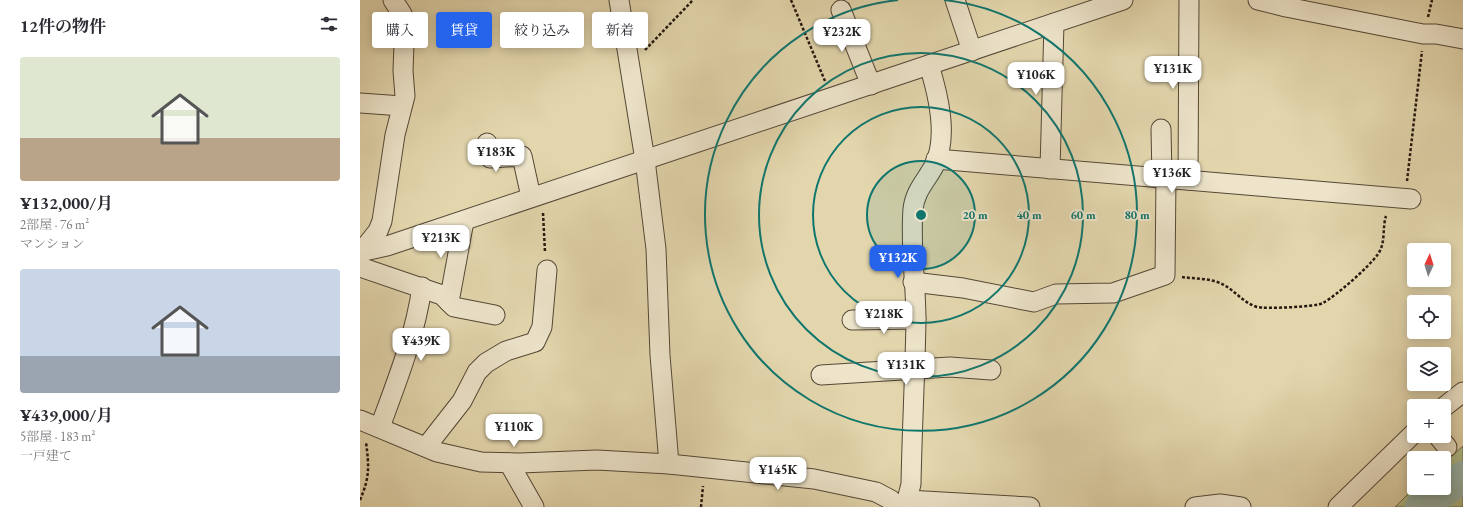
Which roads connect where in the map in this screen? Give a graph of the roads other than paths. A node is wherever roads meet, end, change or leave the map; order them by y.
1 (394, 0) edge
2 (619, 0) edge
3 (955, 0) edge
4 (1123, 0) edge
5 (1189, 0) edge
6 (1258, 0) edge
7 (841, 10) dead end
8 (1054, 23) junction
9 (1463, 39) edge
10 (972, 51) junction
11 (929, 65) junction
12 (871, 84) junction
13 (360, 103) edge
14 (402, 106) junction
15 (1162, 129) dead end
16 (487, 143) dead end
17 (936, 159) junction
18 (646, 160) junction
19 (1050, 169) junction
20 (1164, 178) junction
21 (1188, 180) junction
22 (536, 196) junction
23 (1411, 199) dead end
24 (464, 221) junction
25 (361, 257) edge
26 (547, 270) road end
27 (914, 282) junction
28 (422, 288) junction
29 (449, 302) junction
30 (496, 316) dead end
31 (916, 319) junction
32 (852, 320) dead end
33 (914, 370) junction
34 (991, 370) dead end
35 (820, 375) dead end
36 (1463, 392) edge
37 (1451, 401) edge
38 (368, 423) edge
39 (1407, 440) edge
40 (426, 446) junction
41 (509, 463) junction
42 (669, 464) junction
43 (901, 504) edge
44 (534, 507) edge
45 (1030, 507) edge
46 (1201, 507) edge
47 (1241, 507) edge
48 (1338, 507) edge

1 - 14 street
2 - 18 street
3 - 10 street
4 - 8 street
5 - 21 street
6 - 9 street
7 - 12 street
8 - 10 street
8 - 19 street
10 - 11 street
11 - 12 street
11 - 17 street
12 - 18 street
13 - 14 street
14 - 25 street
15 - 20 street
16 - 22 street
17 - 19 street
17 - 27 street
18 - 22 street
18 - 42 street
19 - 20 street
20 - 21 street
20 - 27 street
21 - 23 street
22 - 24 street
24 - 25 street
24 - 29 street
25 - 28 street
26 - 40 street
27 - 31 street
28 - 29 street
28 - 38 street
29 - 30 street
31 - 32 street
31 - 33 street
33 - 34 street
33 - 35 street
33 - 43 street
36 - 37 street
38 - 40 street
39 - 48 street
40 - 41 street
41 - 42 street
41 - 44 street
42 - 43 street
43 - 45 street
46 - 47 street

